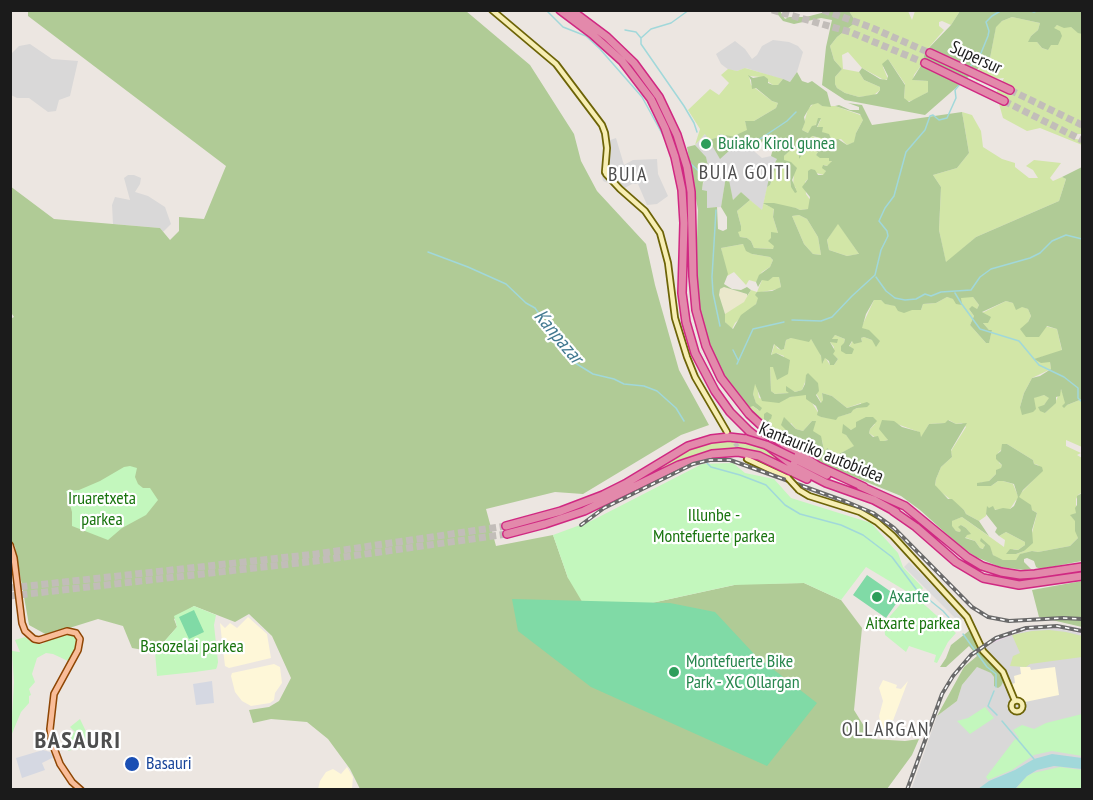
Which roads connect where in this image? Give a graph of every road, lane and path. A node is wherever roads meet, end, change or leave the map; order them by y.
1 (492, 10) edge
2 (560, 10) edge
3 (571, 10) edge
4 (930, 53) tunnel mouth
5 (925, 63) tunnel mouth
6 (1010, 90) tunnel mouth
7 (1004, 101) tunnel mouth
8 (728, 432) tunnel mouth
9 (747, 459) tunnel mouth
10 (864, 487) junction
11 (896, 512) junction
12 (10, 545) edge
13 (1083, 567) edge
14 (1083, 576) edge
15 (1015, 701) dead end
16 (81, 789) edge

1 - 8 street
2 - 11 highway
3 - 10 highway
4 - 6 highway, Supersur
5 - 7 highway, Supersur
9 - 15 street, bridge
10 - 11 highway, Kantauriko autobidea, bridge
10 - 13 highway, Kantauriko autobidea
11 - 14 highway, Kantauriko autobidea
12 - 16 main road

